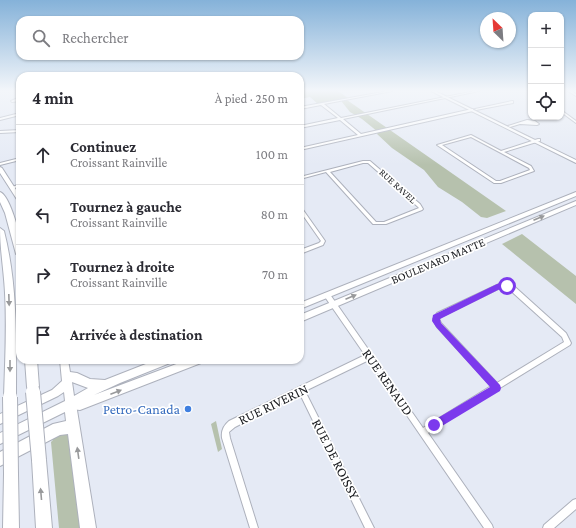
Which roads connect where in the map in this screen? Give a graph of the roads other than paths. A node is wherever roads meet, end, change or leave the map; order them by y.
1 (13, 116) edge
2 (336, 116) edge
3 (356, 116) edge
4 (448, 116) edge
5 (485, 116) edge
6 (487, 116) edge
7 (567, 116) edge
8 (0, 119) edge
9 (340, 119) junction
10 (576, 122) edge
11 (520, 123) dead end
12 (304, 126) edge
13 (510, 126) junction
14 (16, 130) edge
15 (0, 132) edge
16 (360, 135) junction
17 (537, 141) junction
18 (304, 148) edge
19 (501, 152) junction
20 (576, 158) edge
21 (16, 160) edge
22 (576, 162) edge
23 (0, 164) edge
24 (0, 169) edge
25 (327, 171) junction
26 (304, 177) edge
27 (16, 186) edge
28 (12, 188) junction
29 (0, 194) edge
30 (16, 194) edge
31 (576, 194) edge
32 (576, 203) edge
33 (304, 214) edge
34 (0, 231) edge
35 (16, 239) edge
36 (304, 250) edge
37 (327, 295) junction
38 (304, 304) edge
39 (334, 305) junction
40 (304, 317) edge
41 (370, 356) junction
42 (31, 364) edge
43 (65, 364) edge
44 (157, 364) edge
45 (188, 364) edge
46 (67, 380) junction
47 (106, 384) junction
48 (497, 388) junction
49 (301, 390) junction
50 (70, 404) junction
51 (0, 418) edge
52 (74, 426) junction
53 (423, 432) junction
54 (0, 439) edge
55 (0, 459) edge
56 (576, 503) edge
57 (11, 528) edge
58 (44, 528) edge
59 (88, 528) edge
60 (254, 528) edge
61 (370, 528) edge
62 (489, 528) edge
63 (547, 528) edge

1 - 8 street
2 - 9 street
3 - 9 street
4 - 16 street
5 - 17 street
6 - 13 street
7 - 10 street
9 - 12 street
9 - 16 street
11 - 13 street
13 - 17 street
14 - 15 street
16 - 18 street
17 - 19 street
17 - 20 street
17 - 22 street
19 - 19 street
21 - 23 street
24 - 28 main road
25 - 25 street, RUE RAVEL
25 - 26 street, RUE RAVEL
27 - 28 street
28 - 30 main road
29 - 35 highway
31 - 37 main road, BOULEVARD MATTE
39 -> 32 main road, BOULEVARD MATTE
33 - 36 street
34 -> 57 highway, bridge
37 - 38 main road, BOULEVARD MATTE
37 - 39 street, RUE RENAUD
39 - 40 main road, BOULEVARD MATTE
39 - 41 street, RUE RENAUD
41 - 49 street, RUE RIVERIN
41 - 53 street, RUE RENAUD
58 -> 42 highway, bridge
43 - 46 main road
44 - 47 main road
50 -> 45 main road
46 - 47 main road
46 - 50 main road
46 - 51 main road
47 - 50 main road
48 - 48 street
48 - 53 street
49 - 60 street, RUE RIVERIN
49 - 61 street, RUE DE ROISSY
50 - 52 highway
50 - 54 main road
52 - 55 highway
59 -> 52 highway
53 - 62 street, RUE RENAUD
56 - 63 street

